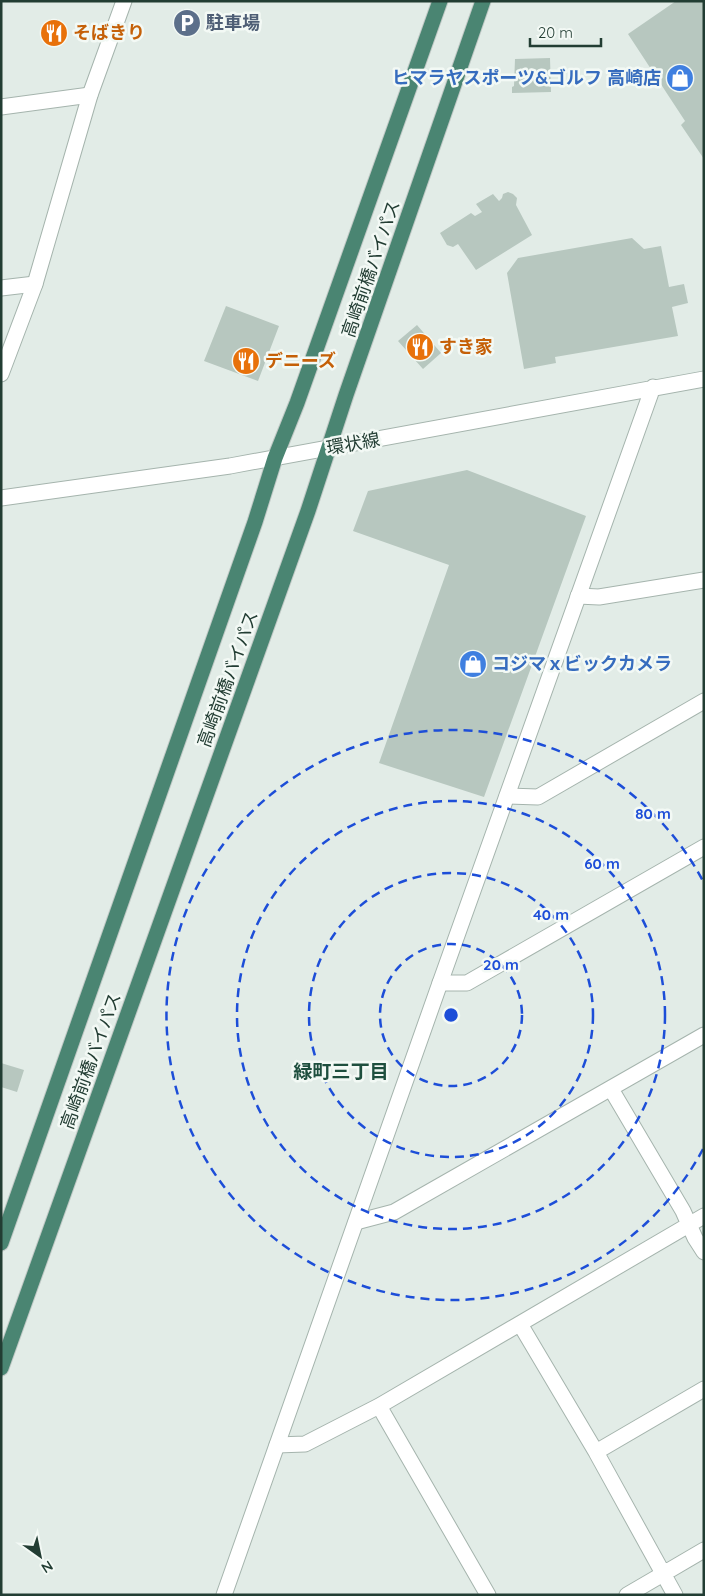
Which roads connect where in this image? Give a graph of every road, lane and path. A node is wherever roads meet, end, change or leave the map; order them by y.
1 (124, 1) edge
2 (440, 1) edge
3 (484, 1) edge
4 (90, 95) junction
5 (1, 107) edge
6 (35, 284) junction
7 (1, 288) edge
8 (1, 374) edge
9 (704, 379) edge
10 (653, 387) junction
11 (330, 448) junction
12 (275, 458) junction
13 (1, 498) edge
14 (704, 580) edge
15 (578, 596) junction
16 (704, 701) edge
17 (508, 796) junction
18 (704, 847) edge
19 (440, 983) junction
20 (704, 1035) edge
21 (610, 1089) junction
22 (704, 1216) edge
23 (356, 1222) junction
24 (690, 1224) junction
25 (1, 1243) edge
26 (704, 1252) edge
27 (520, 1324) junction
28 (1, 1368) edge
29 (704, 1389) edge
30 (379, 1406) junction
31 (277, 1445) junction
32 (596, 1452) junction
33 (704, 1550) edge
34 (662, 1574) junction
35 (224, 1595) edge
36 (488, 1595) edge
37 (626, 1595) edge
38 (674, 1595) edge

1 - 4 street
2 - 12 highway, 高崎前橋バイパス
3 - 11 highway, 高崎前橋バイパス
4 - 5 street
4 - 6 street
6 - 7 street
6 - 8 street
9 - 10 street, 環状線
10 - 11 street, 環状線
10 - 15 street
11 - 12 street, 環状線
11 - 28 highway, 高崎前橋バイパス
12 - 13 street, 環状線
12 - 25 highway, 高崎前橋バイパス
14 - 15 street
15 - 17 street
16 - 17 street
17 - 19 street
18 - 19 street
19 - 23 street
20 - 21 street
21 - 23 street
21 - 24 street
22 - 24 street
23 - 31 street
24 - 26 street
24 - 27 street
27 - 30 street
27 - 32 street
29 - 32 street
30 - 31 street
30 - 36 street
31 - 35 street
32 - 34 street
33 - 34 street
34 - 37 street
34 - 38 street

